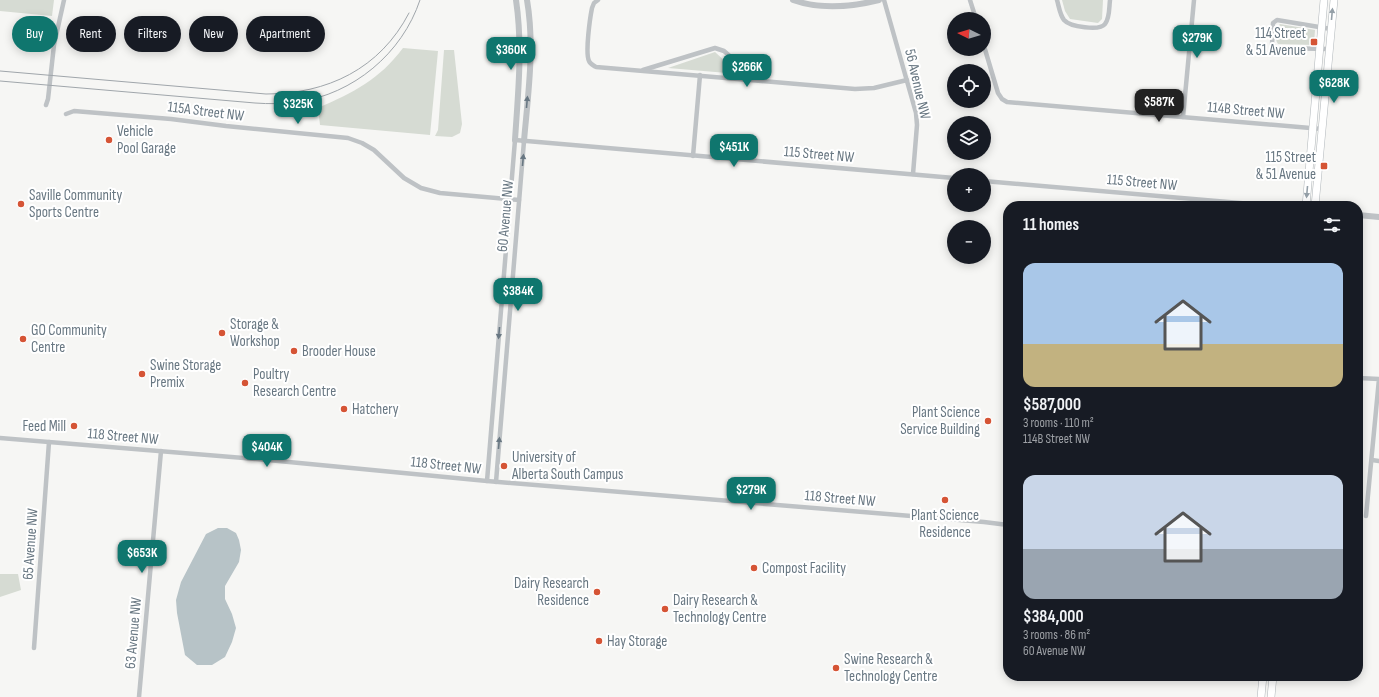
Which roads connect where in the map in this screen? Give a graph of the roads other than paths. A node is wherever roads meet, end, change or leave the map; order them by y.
1 (64, 0) edge
2 (516, 0) edge
3 (527, 0) edge
4 (793, 0) edge
5 (880, 0) edge
6 (884, 0) edge
7 (970, 0) edge
8 (1057, 0) edge
9 (1110, 0) edge
10 (1194, 0) edge
11 (1324, 0) edge
12 (1334, 0) edge
13 (596, 2) edge
14 (974, 12) edge
15 (1322, 27) junction
16 (1331, 29) junction
17 (1320, 49) junction
18 (1329, 49) junction
19 (987, 56) edge
20 (640, 71) junction
21 (700, 76) junction
22 (757, 80) junction
23 (907, 80) junction
24 (46, 105) dead end
25 (66, 114) dead end
26 (1183, 117) junction
27 (1312, 128) junction
28 (1322, 129) junction
29 (515, 140) junction
30 (524, 141) junction
31 (693, 156) junction
32 (913, 174) junction
33 (947, 177) edge
34 (991, 182) edge
35 (510, 199) junction
36 (519, 200) junction
37 (1216, 201) edge
38 (1306, 201) edge
39 (1315, 201) edge
40 (1363, 215) edge
41 (1379, 217) edge
42 (1363, 378) edge
43 (1379, 379) edge
44 (0, 438) edge
45 (49, 442) junction
46 (161, 451) junction
47 (1372, 460) junction
48 (1379, 461) edge
49 (487, 481) junction
50 (496, 482) junction
51 (1366, 516) dead end
52 (1003, 524) edge
53 (34, 648) dead end
54 (1263, 681) edge
55 (1273, 681) edge
56 (139, 697) edge
57 (1261, 697) edge
58 (1271, 697) edge

1 - 24 street
2 - 29 street, 60 Avenue NW
30 -> 3 street, 60 Avenue NW
4 - 5 street
6 - 23 street, 56 Avenue NW
7 - 14 street
8 - 9 street
10 - 26 street
11 - 15 main road
16 -> 12 main road
13 - 20 street
15 - 16 street
15 - 17 main road
15 - 17 street
16 - 18 main road
17 - 18 street
17 - 27 main road
18 - 28 main road
19 - 26 street, 114B Street NW
20 - 21 street
20 - 22 street
21 - 22 street
21 - 31 street
22 - 23 street
23 - 32 street, 56 Avenue NW
25 - 35 street, 115A Street NW
26 - 27 street, 114B Street NW
27 - 28 street, 114B Street NW
27 -> 38 main road
28 - 39 main road
29 - 30 street, 115 Street NW
29 - 35 street, 60 Avenue NW
30 - 31 street, 115 Street NW
36 -> 30 street, 60 Avenue NW
31 - 32 street, 115 Street NW
32 - 33 street, 115 Street NW
34 - 37 street, 115 Street NW
35 - 36 street, 115A Street NW
35 -> 49 street, 60 Avenue NW
50 -> 36 street, 60 Avenue NW
40 - 41 street
42 - 43 street
43 - 47 street
44 - 45 street, 118 Street NW
45 - 46 street, 118 Street NW
45 - 53 street, 65 Avenue NW
46 - 49 street, 118 Street NW
46 - 56 street, 63 Avenue NW
47 - 48 street
47 - 51 street
49 - 50 street, 118 Street NW
50 - 52 street, 118 Street NW
54 - 57 main road
55 - 58 main road

